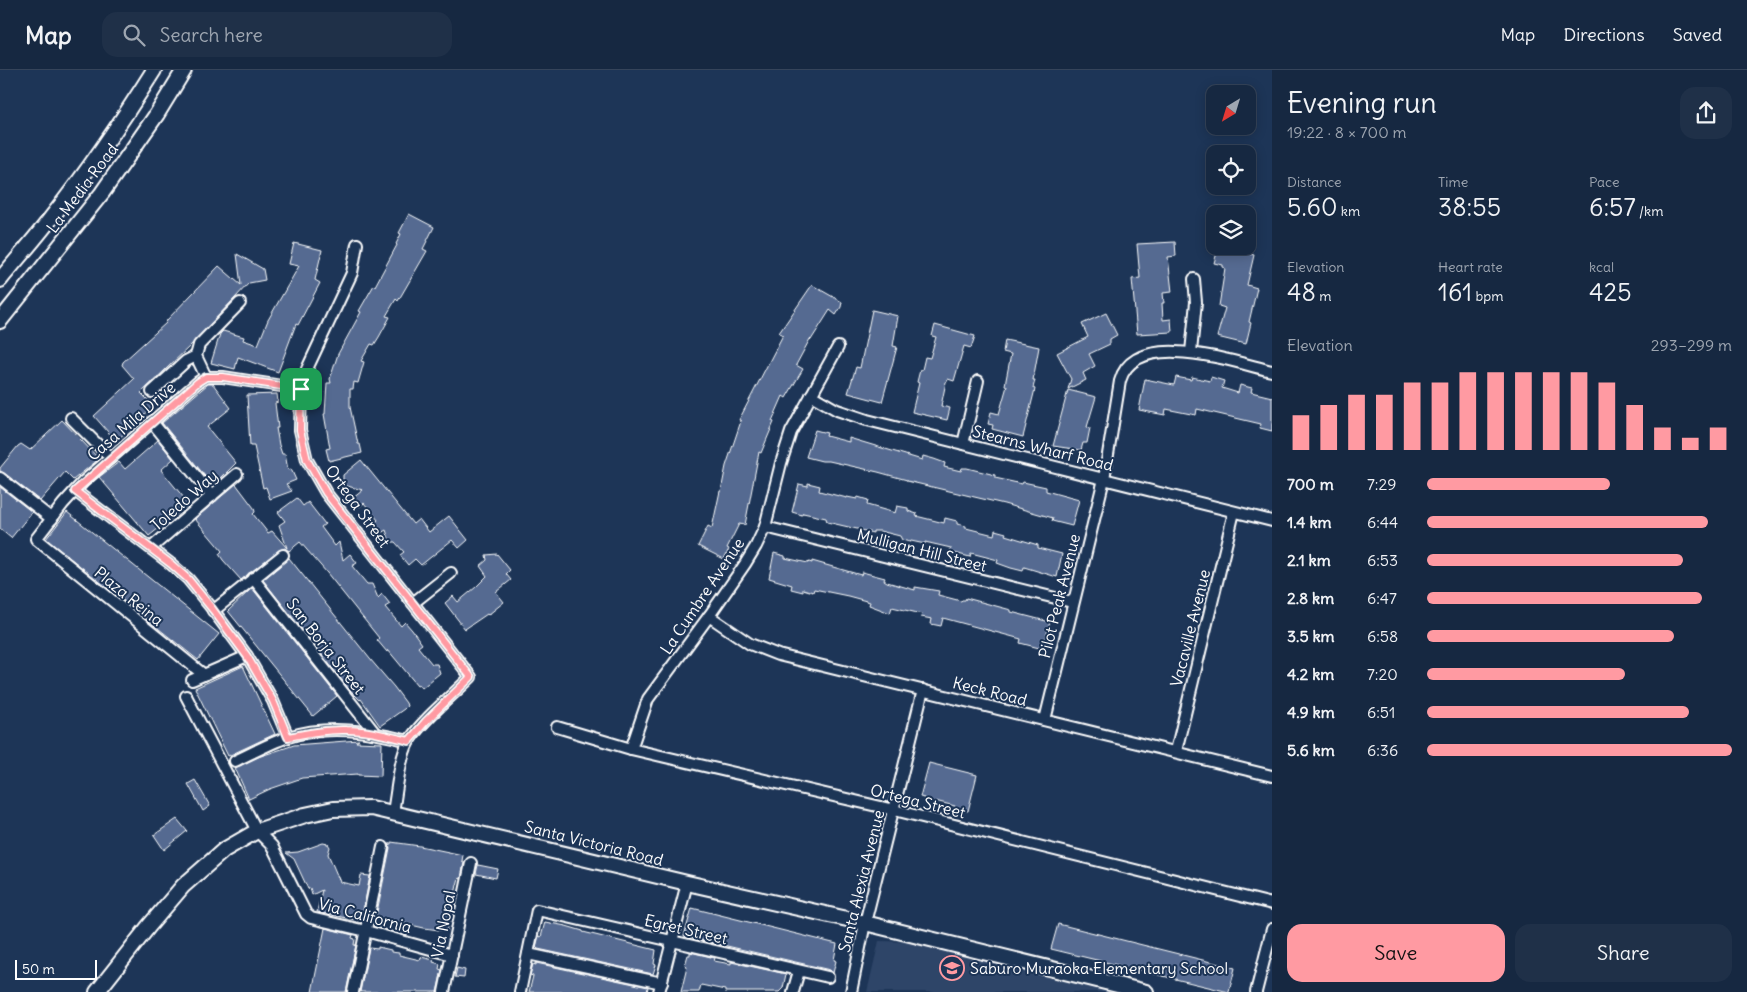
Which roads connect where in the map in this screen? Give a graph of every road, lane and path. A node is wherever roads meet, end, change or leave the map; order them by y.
1 (154, 70) edge
2 (184, 70) edge
3 (357, 244) dead end
4 (1194, 278) dead end
5 (0, 280) edge
6 (240, 303) dead end
7 (0, 321) edge
8 (838, 347) dead end
9 (1192, 352) junction
10 (196, 356) junction
11 (1272, 371) edge
12 (206, 377) junction
13 (978, 381) dead end
14 (301, 389) junction
15 (152, 392) dead end
16 (810, 395) junction
17 (71, 418) dead end
18 (152, 422) junction
19 (963, 444) junction
20 (111, 458) junction
21 (237, 474) dead end
22 (0, 478) edge
23 (1104, 479) junction
24 (75, 491) junction
25 (212, 496) junction
26 (1234, 512) junction
27 (52, 518) junction
28 (1272, 521) edge
29 (764, 526) junction
30 (36, 539) joint
31 (151, 548) junction
32 (283, 555) dead end
33 (451, 573) dead end
34 (253, 578) junction
35 (1072, 602) junction
36 (413, 603) junction
37 (213, 610) junction
38 (709, 616) junction
39 (247, 656) junction
40 (204, 675) junction
41 (192, 680) dead end
42 (923, 690) junction
43 (186, 696) dead end
44 (1045, 720) junction
45 (557, 727) dead end
46 (375, 733) junction
47 (288, 737) junction
48 (409, 741) junction
49 (631, 750) junction
50 (1176, 752) junction
51 (235, 761) dead end
52 (1272, 776) edge
53 (894, 810) junction
54 (393, 812) junction
55 (257, 831) junction
56 (383, 847) dead end
57 (471, 862) dead end
58 (687, 883) junction
59 (1272, 904) edge
60 (865, 923) junction
61 (1272, 929) edge
62 (366, 931) junction
63 (672, 941) junction
64 (528, 954) junction
65 (452, 955) junction
66 (799, 971) junction
67 (828, 977) dead end
68 (660, 988) edge
69 (97, 992) edge
70 (354, 992) edge
71 (444, 992) edge
72 (520, 992) edge
73 (793, 992) edge
74 (851, 992) edge
75 (1146, 992) edge
76 (1256, 992) edge

1 - 5 street, La Media Road
2 - 7 street, La Media Road
3 - 14 street, Ortega Street
4 - 9 street
6 - 10 street
8 - 16 street, La Cumbre Avenue
9 - 11 street, Pilot Peak Avenue
9 - 23 street, Pilot Peak Avenue
10 - 12 street
10 - 15 street
12 - 14 street
12 - 18 street, Casa Mila Drive
13 - 19 street
14 - 36 street, Ortega Street
16 - 19 street, Stearns Wharf Road
16 - 29 street, La Cumbre Avenue
17 - 20 street
18 - 20 street, Casa Mila Drive
18 - 25 street
19 - 23 street, Stearns Wharf Road
20 - 24 street, Casa Mila Drive
21 - 25 street, Toledo Way
22 - 27 street
23 - 26 street, Stearns Wharf Road
23 - 35 street, Pilot Peak Avenue
24 - 27 street, Casa Mila Drive
24 - 31 street
25 - 31 street, Toledo Way
26 - 28 street, Stearns Wharf Road
26 - 50 street, Vacaville Avenue
27 - 30 street, Casa Mila Drive
29 - 35 street, Mulligan Hill Street
29 - 38 street, La Cumbre Avenue
30 - 40 street, Plaza Reina
31 - 37 street
32 - 34 street
33 - 36 street
34 - 37 street
34 - 46 street, San Borja Street
35 - 44 street, Pilot Peak Avenue
36 - 48 street, Ortega Street
37 - 39 street
38 - 42 street, Keck Road
38 - 49 street, La Cumbre Avenue
39 - 40 street
39 - 47 street
40 - 41 street
42 - 44 street, Keck Road
42 - 53 street, Santa Alexia Avenue
43 - 55 street, Via California
44 - 50 street, Keck Road
45 - 49 street, Ortega Street
46 - 47 street
46 - 48 street
47 - 51 street
48 - 54 street
49 - 53 street, Ortega Street
50 - 52 street, Keck Road
53 - 59 street, Ortega Street
53 - 60 street, Santa Alexia Avenue
54 - 55 street, Santa Victoria Road
54 - 58 street, Santa Victoria Road
55 - 62 street, Via California
55 - 69 street, Santa Victoria Road
56 - 62 street
57 - 65 street, Via Nopal
58 - 60 street, Santa Victoria Road
58 - 63 street
60 - 74 street, Santa Alexia Avenue
60 - 75 street, Santa Victoria Road
61 - 76 street
62 - 65 street, Via California
62 - 70 street
63 - 64 street, Egret Street
63 - 66 street, Egret Street
63 - 68 street
64 - 68 street
64 - 72 street
65 - 71 street, Via Nopal
66 - 67 street, Egret Street
66 - 73 street

